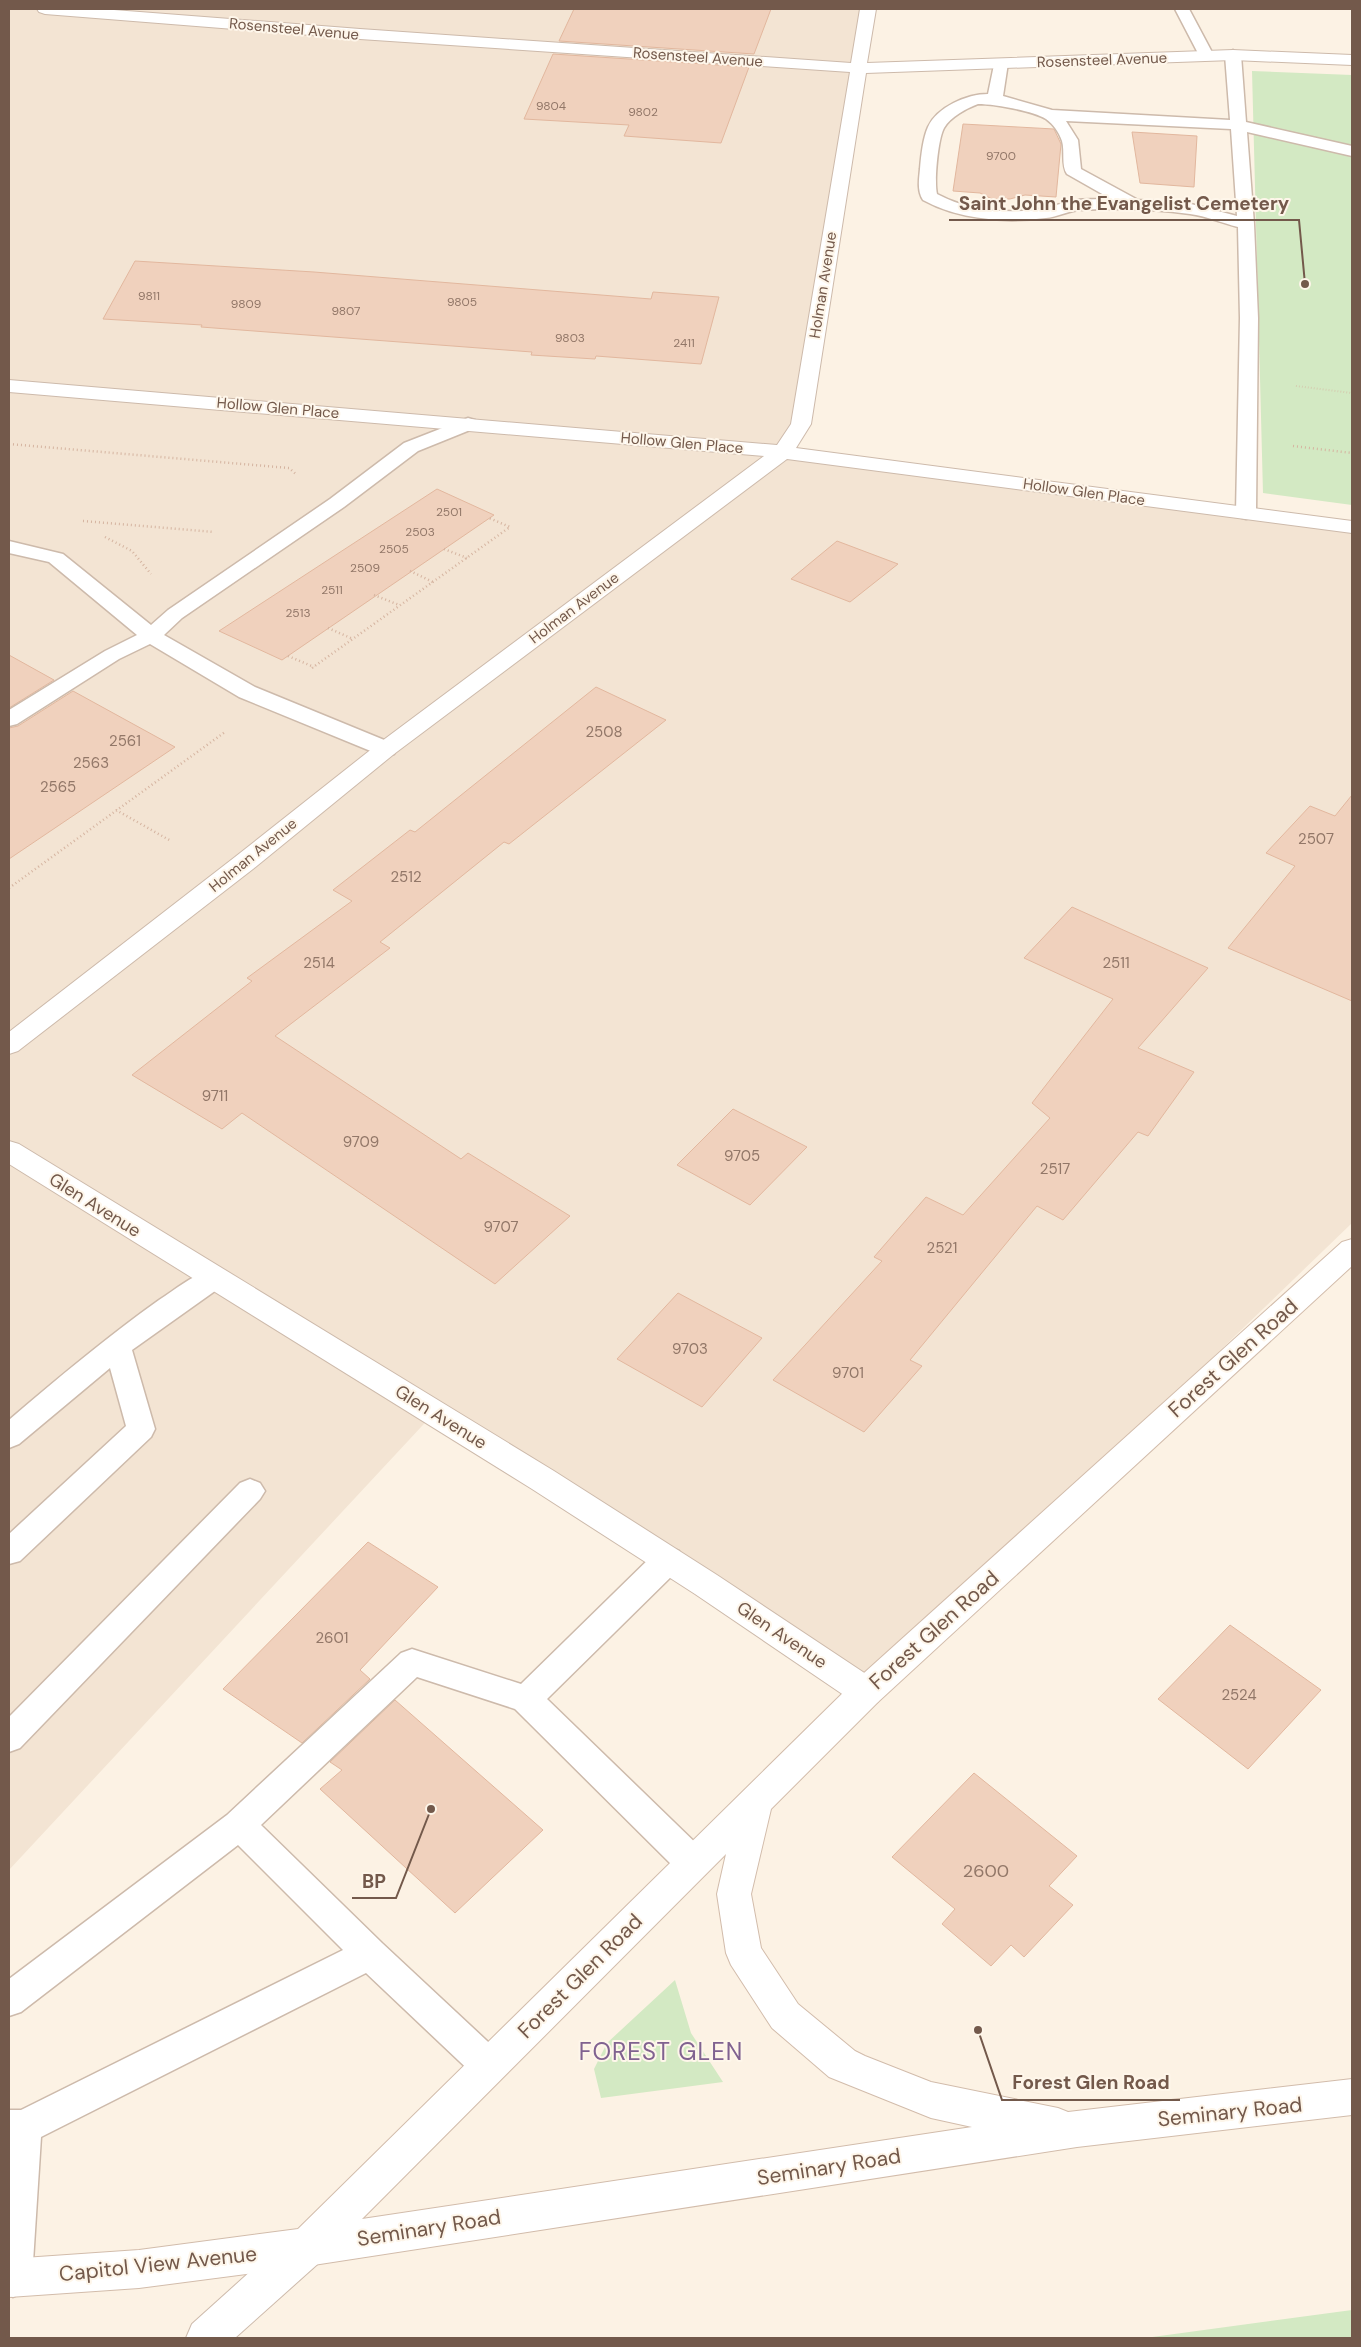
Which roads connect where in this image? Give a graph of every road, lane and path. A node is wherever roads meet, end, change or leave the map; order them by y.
1 (45, 9) edge
2 (868, 9) edge
3 (1182, 9) edge
4 (1233, 55) junction
5 (1206, 56) junction
6 (1352, 60) edge
7 (1000, 64) junction
8 (858, 68) junction
9 (995, 99) junction
10 (1051, 115) junction
11 (1238, 125) junction
12 (1352, 151) edge
13 (1135, 206) junction
14 (1246, 224) junction
15 (1248, 381) junction
16 (9, 386) edge
17 (1352, 392) edge
18 (468, 424) junction
19 (1247, 441) junction
20 (9, 444) edge
21 (783, 452) junction
22 (1352, 454) edge
23 (299, 476) dead end
24 (1246, 514) junction
25 (489, 518) dead end
26 (80, 521) dead end
27 (99, 523) junction
28 (1352, 527) edge
29 (96, 528) dead end
30 (283, 538) junction
31 (9, 547) edge
32 (444, 548) dead end
33 (468, 558) junction
34 (410, 571) dead end
35 (434, 582) junction
36 (374, 596) dead end
37 (400, 606) junction
38 (328, 628) dead end
39 (151, 636) junction
40 (353, 639) junction
41 (288, 656) dead end
42 (314, 667) junction
43 (308, 672) dead end
44 (9, 719) edge
45 (232, 727) dead end
46 (386, 748) junction
47 (116, 810) junction
48 (170, 841) dead end
49 (9, 888) edge
50 (9, 1045) edge
51 (9, 1151) edge
52 (1352, 1250) edge
53 (212, 1279) junction
54 (117, 1345) junction
55 (9, 1436) edge
56 (250, 1491) dead end
57 (9, 1552) edge
58 (668, 1560) junction
59 (866, 1692) junction
60 (526, 1699) junction
61 (9, 1738) edge
62 (757, 1798) junction
63 (239, 1825) junction
64 (693, 1863) junction
65 (370, 1954) junction
66 (9, 2000) edge
67 (489, 2066) junction
68 (1342, 2099) edge
69 (16, 2127) edge
70 (1077, 2129) junction
71 (307, 2247) junction
72 (11, 2278) edge
73 (206, 2338) edge

1 - 8 street, Rosensteel Avenue
2 - 8 street, Holman Avenue
3 - 5 lane
4 - 5 street, Rosensteel Avenue
4 - 6 street, Rosensteel Avenue
4 - 11 lane
5 - 7 street, Rosensteel Avenue
7 - 8 street, Rosensteel Avenue
7 - 9 lane
8 - 21 street, Holman Avenue
9 - 10 lane
9 - 13 lane
10 - 11 lane
10 - 13 lane
11 - 12 lane
11 - 14 lane
13 - 14 lane
14 - 15 lane
15 - 17 path
15 - 19 lane
16 - 18 street, Hollow Glen Place
18 - 21 street, Hollow Glen Place
18 - 30 lane
19 - 22 path
19 - 24 lane
20 - 23 path
21 - 24 street, Hollow Glen Place
21 - 46 street, Holman Avenue
24 - 28 street, Hollow Glen Place
25 - 33 path
26 - 27 path
27 - 29 path
27 - 30 path
30 - 39 lane
31 - 39 lane
32 - 33 path
33 - 35 path
34 - 35 path
35 - 37 path
36 - 37 path
37 - 40 path
38 - 40 path
39 - 44 lane
39 - 46 lane
40 - 42 path
41 - 42 path
42 - 43 path
45 - 47 path
46 - 50 street, Holman Avenue
47 - 48 path
47 - 49 path
51 - 53 street, Glen Avenue
52 - 59 street, Forest Glen Road
53 - 54 lane
53 - 58 street, Glen Avenue
54 - 55 lane
54 - 57 lane
56 - 61 lane
58 - 59 street, Glen Avenue
58 - 60 lane
59 - 62 street, Forest Glen Road
60 - 63 lane
60 - 64 lane
62 - 64 street, Forest Glen Road
62 - 70 street
63 - 65 lane
63 - 66 lane
64 - 67 street, Forest Glen Road
65 - 67 lane
65 - 69 lane
67 - 71 street, Forest Glen Road
68 - 70 street, Seminary Road
69 - 72 lane
70 - 71 street, Seminary Road
71 - 72 street, Capitol View Avenue
71 - 73 street, Forest Glen Road

